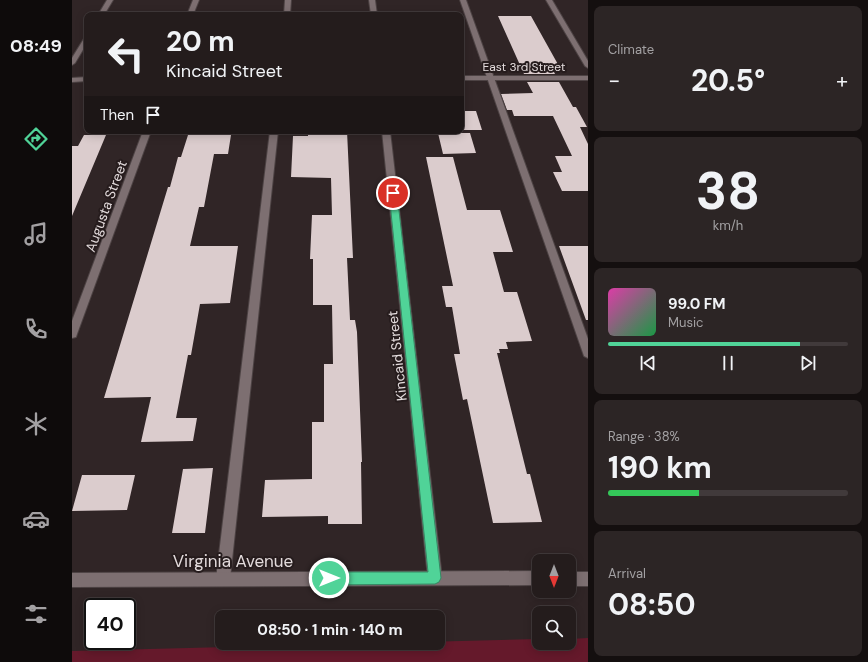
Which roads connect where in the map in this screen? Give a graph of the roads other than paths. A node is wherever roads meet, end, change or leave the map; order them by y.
1 (110, 0) edge
2 (196, 0) edge
3 (288, 0) edge
4 (372, 0) edge
5 (464, 0) edge
6 (549, 0) edge
7 (103, 12) edge
8 (191, 12) edge
9 (287, 12) edge
10 (374, 12) edge
11 (84, 43) edge
12 (72, 63) edge
13 (588, 65) edge
14 (464, 78) edge
15 (491, 78) junction
16 (588, 78) edge
17 (72, 80) edge
18 (84, 80) edge
19 (146, 134) edge
20 (274, 134) edge
21 (386, 134) edge
22 (72, 334) edge
23 (588, 353) edge
24 (435, 578) junction
25 (532, 578) edge
26 (576, 578) edge
27 (223, 579) junction
28 (588, 579) edge
29 (72, 580) edge

1 - 7 street
2 - 8 street
3 - 9 street
4 - 10 street
5 - 15 street
6 - 13 street
11 - 12 street
14 - 15 street, East 3rd Street
15 - 16 street, East 3rd Street
15 - 23 street
17 - 18 street
19 - 22 street, Augusta Street
20 - 27 street
21 - 24 street, Kincaid Street
24 - 25 street, Virginia Avenue
24 - 27 street, Virginia Avenue
26 - 28 street
27 - 29 street, Virginia Avenue

